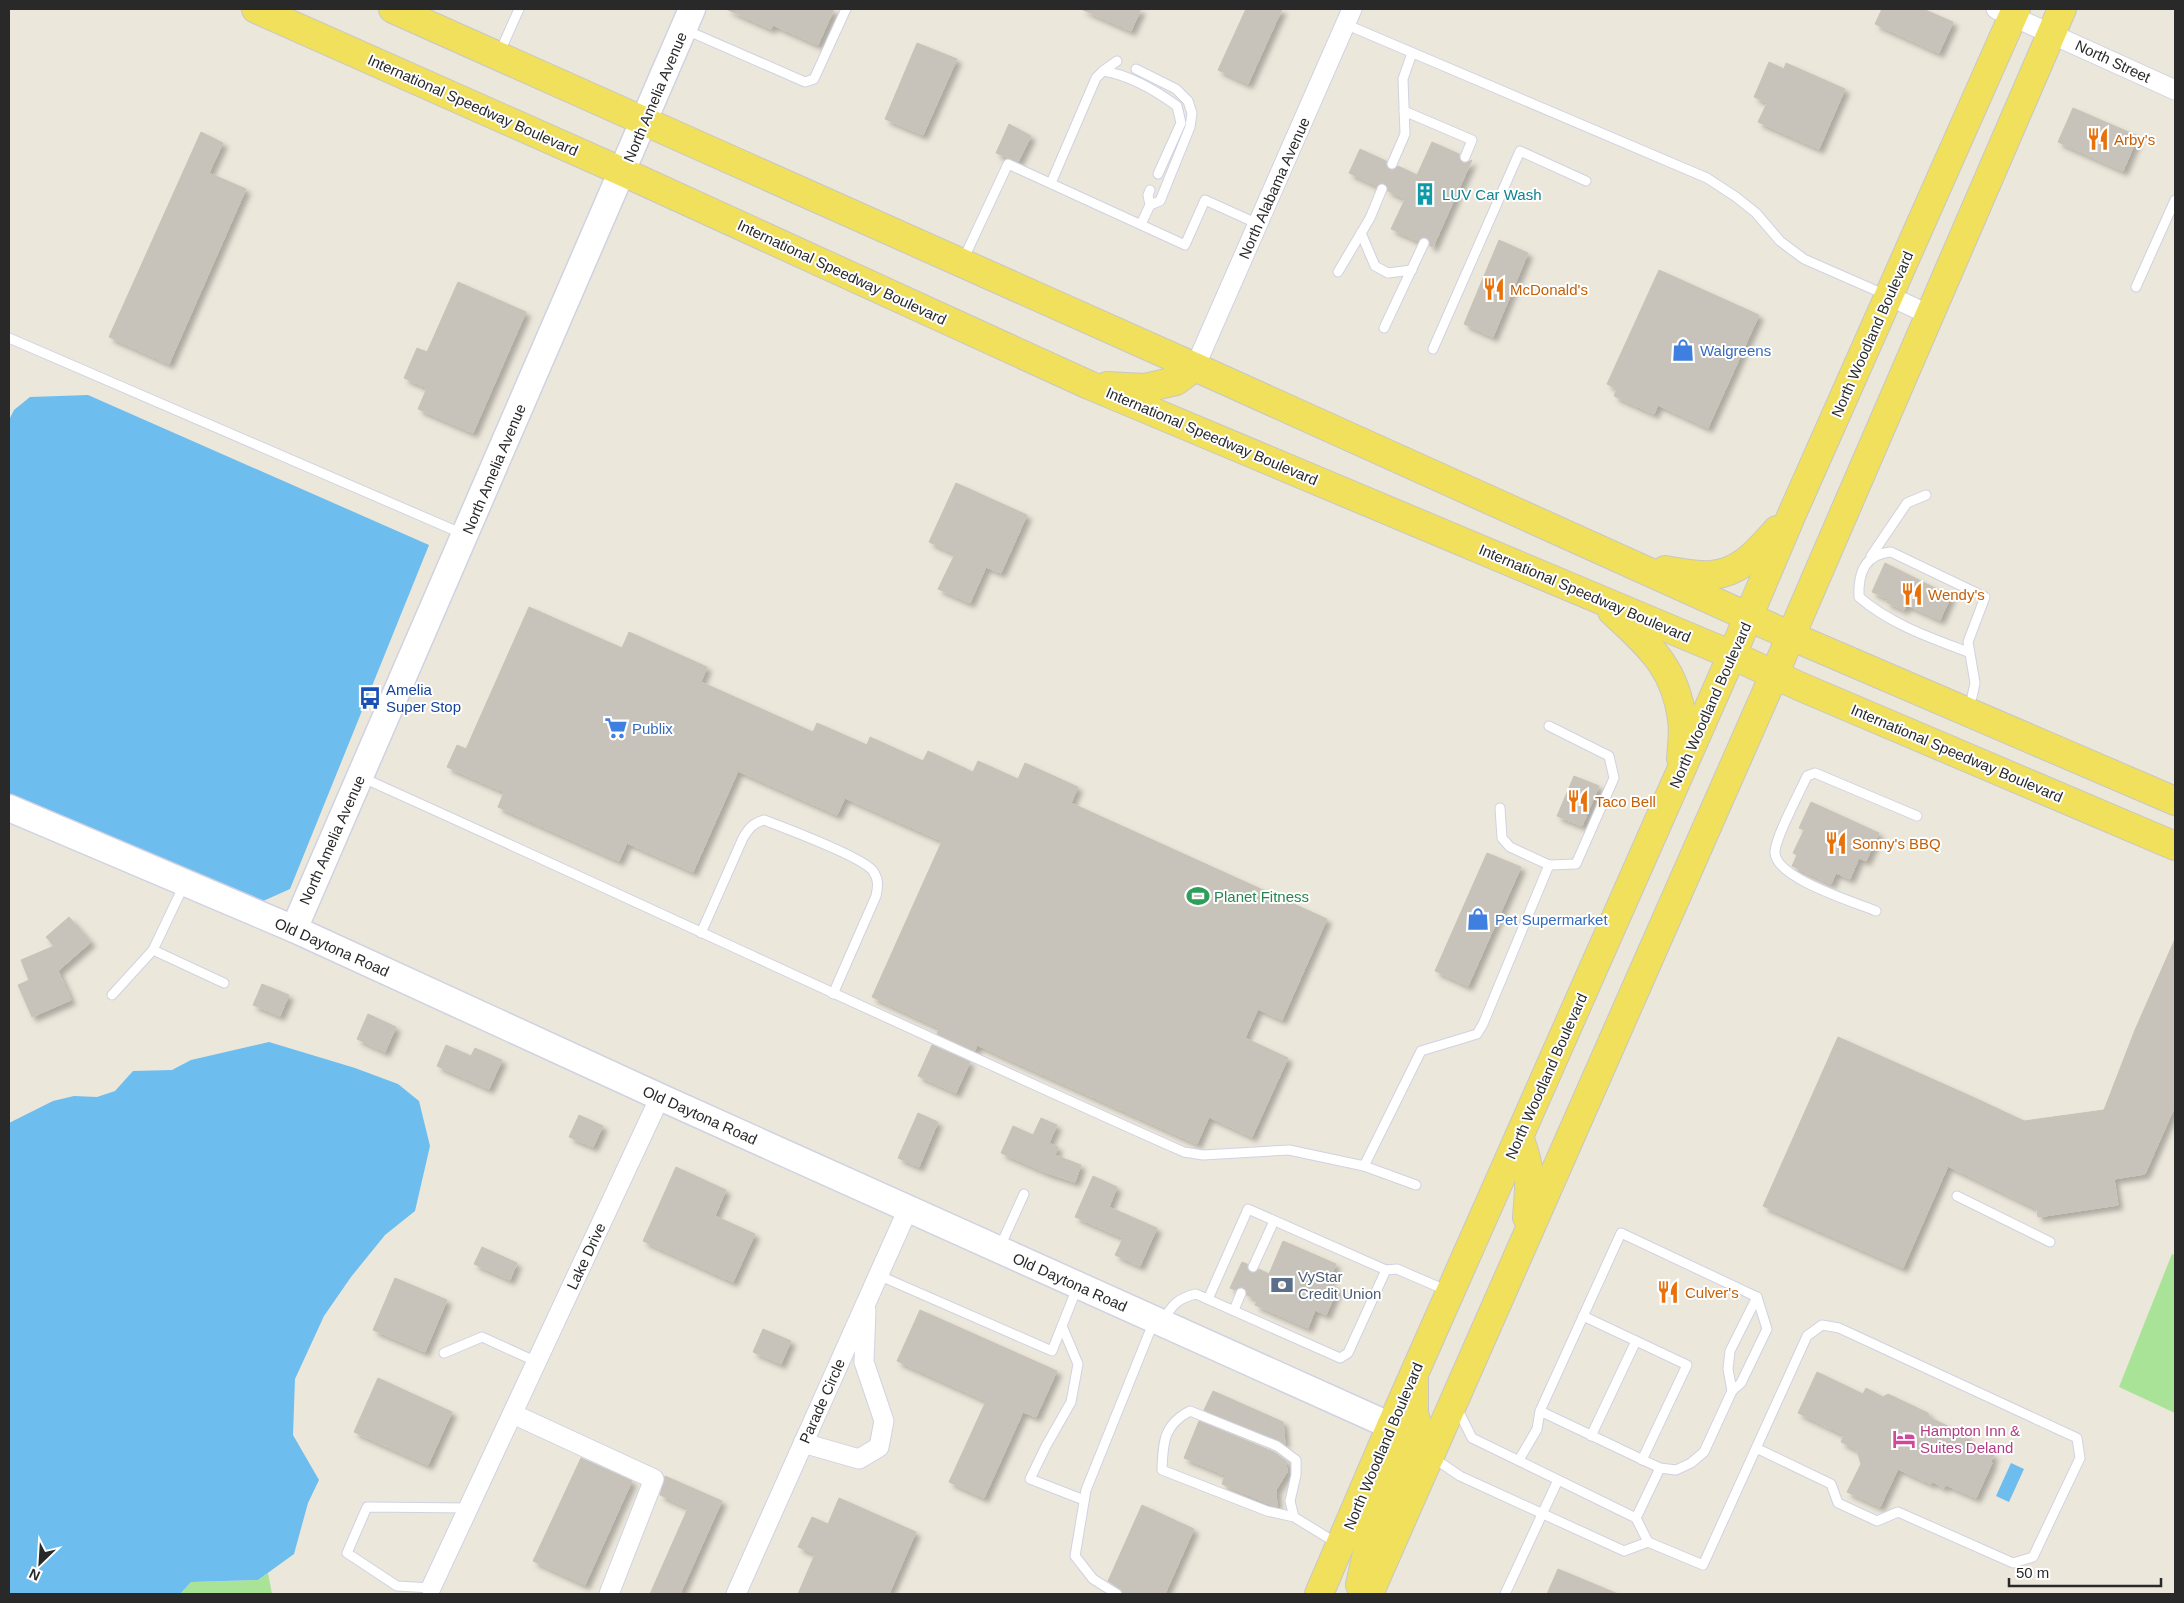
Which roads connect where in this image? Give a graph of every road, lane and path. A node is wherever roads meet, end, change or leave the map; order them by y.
1 (256, 9) edge
2 (393, 9) edge
3 (519, 9) edge
4 (846, 9) edge
5 (2009, 11) edge
6 (1349, 16) edge
7 (688, 19) edge
8 (2057, 21) edge
9 (1412, 53) junction
10 (499, 56) junction
11 (1117, 61) dead end
12 (1136, 69) dead end
13 (1103, 71) junction
14 (2175, 90) edge
15 (1404, 111) junction
16 (644, 122) junction
17 (1465, 156) dead end
18 (1392, 164) dead end
19 (623, 172) junction
20 (1158, 174) dead end
21 (1586, 181) dead end
22 (1051, 183) junction
23 (1382, 189) dead end
24 (1150, 190) dead end
25 (2175, 200) edge
26 (1150, 205) junction
27 (1141, 224) junction
28 (1258, 224) junction
29 (1361, 233) junction
30 (1424, 244) dead end
31 (962, 263) junction
32 (1412, 270) junction
33 (1338, 272) dead end
34 (2136, 287) dead end
35 (1889, 296) junction
36 (1930, 315) junction
37 (1384, 328) dead end
38 (10, 340) edge
39 (1434, 350) dead end
40 (1196, 367) junction
41 (1090, 385) junction
42 (1926, 495) dead end
43 (1792, 514) junction
44 (465, 535) junction
45 (1870, 558) junction
46 (1642, 567) junction
47 (1600, 599) junction
48 (1748, 617) junction
49 (1791, 636) junction
50 (1968, 652) junction
51 (1732, 655) junction
52 (1774, 675) junction
53 (1968, 704) junction
54 (1549, 726) dead end
55 (1946, 748) junction
56 (1680, 772) junction
57 (360, 776) junction
58 (2172, 800) edge
59 (9, 808) edge
60 (1500, 808) dead end
61 (1917, 816) dead end
62 (2173, 844) edge
63 (1549, 864) junction
64 (185, 882) junction
65 (1876, 911) dead end
66 (294, 929) junction
67 (701, 933) junction
68 (154, 950) junction
69 (224, 983) dead end
70 (833, 994) junction
71 (112, 995) dead end
72 (660, 1097) junction
73 (1519, 1136) junction
74 (1364, 1166) junction
75 (1416, 1185) dead end
76 (1024, 1194) dead end
77 (1957, 1196) dead end
78 (908, 1209) junction
79 (1274, 1221) junction
80 (1525, 1241) junction
81 (2050, 1242) dead end
82 (999, 1250) junction
83 (1253, 1267) dead end
84 (1386, 1270) junction
85 (878, 1275) junction
86 (1078, 1286) junction
87 (1450, 1292) junction
88 (1241, 1293) dead end
89 (1757, 1297) junction
90 (1208, 1299) junction
91 (866, 1302) junction
92 (1234, 1310) junction
93 (1583, 1316) junction
94 (1159, 1322) junction
95 (1062, 1326) junction
96 (1636, 1341) junction
97 (444, 1353) dead end
98 (537, 1362) junction
99 (1414, 1375) junction
100 (1732, 1391) junction
101 (1454, 1402) junction
102 (1540, 1411) junction
103 (512, 1414) junction
104 (1391, 1426) junction
105 (1591, 1436) junction
106 (803, 1443) junction
107 (1756, 1448) junction
108 (1430, 1456) junction
109 (1518, 1460) junction
110 (1642, 1460) junction
111 (1660, 1468) junction
112 (1558, 1480) junction
113 (1084, 1500) junction
114 (469, 1508) junction
115 (1542, 1513) junction
116 (1294, 1517) junction
117 (1636, 1518) junction
118 (1648, 1542) junction
119 (1340, 1545) junction
120 (431, 1588) joint
121 (609, 1594) edge
122 (736, 1594) edge
123 (1117, 1594) edge
124 (1319, 1594) edge
125 (1359, 1594) edge
126 (1369, 1594) edge
127 (1505, 1594) edge

1 - 19 main road, International Speedway Boulevard
2 - 10 main road
3 - 10 lane
4 - 7 lane
5 - 8 street, North Street
5 - 35 main road, North Woodland Boulevard
6 - 9 lane
6 - 28 street, North Alabama Avenue
7 - 16 street, North Amelia Avenue
8 - 14 street, North Street
8 - 36 main road
9 - 15 lane
9 - 35 lane
10 - 16 main road
11 - 13 lane
12 - 26 lane
13 - 20 lane
13 - 22 lane
15 - 17 lane
15 - 18 lane
16 - 19 street, North Amelia Avenue
16 - 31 main road
19 - 41 main road, International Speedway Boulevard
19 - 44 street, North Amelia Avenue
21 - 39 lane
22 - 27 lane
22 - 31 lane
23 - 29 lane
24 - 26 lane
25 - 34 lane
26 - 27 lane
27 - 28 lane
28 - 40 street, North Alabama Avenue
29 - 32 lane
29 - 33 lane
30 - 32 lane
31 - 40 main road
32 - 37 lane
35 - 36 street
35 - 43 main road, North Woodland Boulevard
36 - 49 main road
38 - 44 lane
40 - 41 main road
40 - 46 main road
41 - 47 main road, International Speedway Boulevard
42 - 45 lane
43 - 46 main road
43 - 48 main road, North Woodland Boulevard
44 - 57 street, North Amelia Avenue
45 - 50 lane
45 - 50 lane
46 - 48 main road
47 - 51 main road, International Speedway Boulevard
47 - 56 main road
48 - 49 main road
48 - 51 main road, North Woodland Boulevard
49 - 52 main road
49 - 53 main road
50 - 53 lane
51 - 52 main road, International Speedway Boulevard
51 - 56 main road, North Woodland Boulevard
52 - 55 main road, International Speedway Boulevard
52 - 80 main road
53 - 55 main road
53 - 58 main road
54 - 63 lane
55 - 62 main road, International Speedway Boulevard
56 - 73 main road, North Woodland Boulevard
57 - 66 street, North Amelia Avenue
57 - 67 lane
58 - 62 main road
59 - 64 street, Old Daytona Road
60 - 63 lane
61 - 65 lane
63 - 74 lane
64 - 66 street, Old Daytona Road
64 - 68 lane
66 - 72 street, Old Daytona Road
67 - 70 lane
67 - 70 lane
68 - 69 lane
68 - 71 lane
70 - 74 lane
72 - 78 street, Old Daytona Road
72 - 98 street, Lake Drive
73 - 80 main road
73 - 87 main road, North Woodland Boulevard
74 - 75 lane
76 - 82 lane
77 - 81 lane
78 - 82 street, Old Daytona Road
78 - 85 street, Parade Circle
79 - 83 lane
79 - 84 lane
79 - 90 lane
80 - 101 main road
82 - 86 street, Old Daytona Road
84 - 87 lane
84 - 92 lane
85 - 91 street, Parade Circle
85 - 95 lane
86 - 94 street, Old Daytona Road
86 - 95 lane
87 - 99 main road, North Woodland Boulevard
88 - 92 lane
89 - 93 lane
89 - 100 lane
89 - 100 lane
90 - 92 lane
90 - 94 lane
91 - 106 street, Parade Circle
91 - 106 street
93 - 96 lane
93 - 102 lane
94 - 104 street, Old Daytona Road
94 - 113 lane
95 - 113 lane
96 - 105 lane
96 - 110 lane
97 - 98 lane
98 - 103 street, Lake Drive
99 - 104 main road, North Woodland Boulevard
99 - 108 main road
100 - 111 lane
101 - 108 main road
101 - 109 lane
102 - 105 lane
102 - 109 lane
103 - 114 street, Lake Drive
103 - 121 street
104 - 119 main road, North Woodland Boulevard
104 - 125 main road
105 - 110 lane
106 - 122 street, Parade Circle
107 - 107 lane
107 - 118 lane
108 - 115 lane
108 - 126 main road
109 - 112 lane
110 - 111 lane
111 - 117 lane
112 - 115 lane
112 - 117 lane
113 - 123 lane
114 - 120 street, Lake Drive
114 - 120 lane
115 - 118 lane
115 - 127 lane
116 - 116 lane
116 - 119 lane
117 - 118 lane
119 - 124 main road, North Woodland Boulevard

